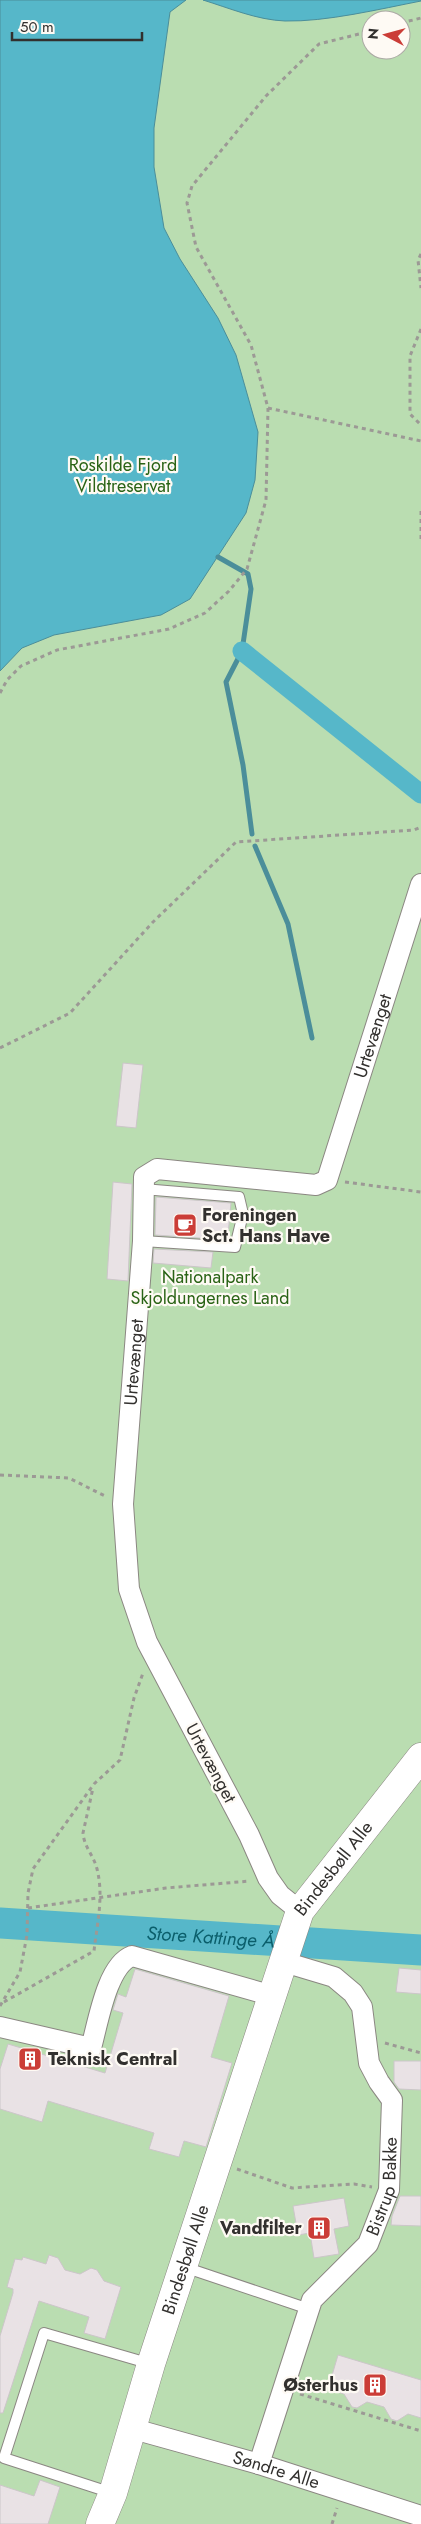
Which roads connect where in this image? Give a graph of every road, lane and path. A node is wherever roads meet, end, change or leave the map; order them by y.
1 (361, 34) edge
2 (421, 254) edge
3 (421, 288) edge
4 (421, 329) edge
5 (268, 408) junction
6 (421, 425) edge
7 (421, 441) edge
8 (421, 511) edge
9 (421, 539) edge
10 (0, 693) edge
11 (421, 827) edge
12 (421, 884) edge
13 (0, 1048) edge
14 (327, 1180) junction
15 (143, 1189) junction
16 (421, 1192) edge
17 (143, 1241) junction
18 (0, 1475) edge
19 (123, 1504) junction
20 (148, 1669) dead end
21 (421, 1757) edge
22 (94, 1784) junction
23 (268, 1878) junction
24 (100, 1898) junction
25 (28, 1908) junction
26 (300, 1911) junction
27 (284, 1962) junction
28 (273, 1996) junction
29 (3, 2002) junction
30 (0, 2006) edge
31 (366, 2024) junction
32 (0, 2027) edge
33 (421, 2053) edge
34 (218, 2163) junction
35 (389, 2190) junction
36 (183, 2267) junction
37 (309, 2309) junction
38 (151, 2364) junction
39 (296, 2392) dead end
40 (130, 2428) junction
41 (421, 2431) edge
42 (260, 2464) junction
43 (113, 2493) junction
44 (421, 2516) edge
45 (100, 2524) edge

1 - 5 path
2 - 3 path
4 - 6 path
5 - 7 path
5 - 10 path
8 - 9 path
11 - 13 path
12 - 14 street, Urtevænget
14 - 15 street
14 - 16 path
15 - 17 street, Urtevænget
15 - 17 lane
17 - 19 street, Urtevænget
18 - 19 path
19 - 23 street, Urtevænget
20 - 22 path
21 - 26 street, Bindesbøll Alle
22 - 24 path
22 - 25 path
23 - 24 path
23 - 26 street, Urtevænget
24 - 25 path
24 - 29 path
25 - 29 path
26 - 27 street, Bindesbøll Alle
27 - 28 street, Bindesbøll Alle
27 - 31 street, Bistrup Bakke
28 - 32 street
28 - 34 street, Bindesbøll Alle
29 - 30 path
31 - 33 path
31 - 35 street, Bistrup Bakke
34 - 35 path
34 - 36 street, Bindesbøll Alle
35 - 37 street, Bistrup Bakke
36 - 37 lane
36 - 38 street, Bindesbøll Alle
37 - 42 street, Bistrup Bakke
38 - 40 street, Bindesbøll Alle
38 - 43 lane
39 - 41 path
40 - 42 street, Søndre Alle
40 - 43 street, Bindesbøll Alle
42 - 44 street, Søndre Alle
43 - 45 street, Bindesbøll Alle

